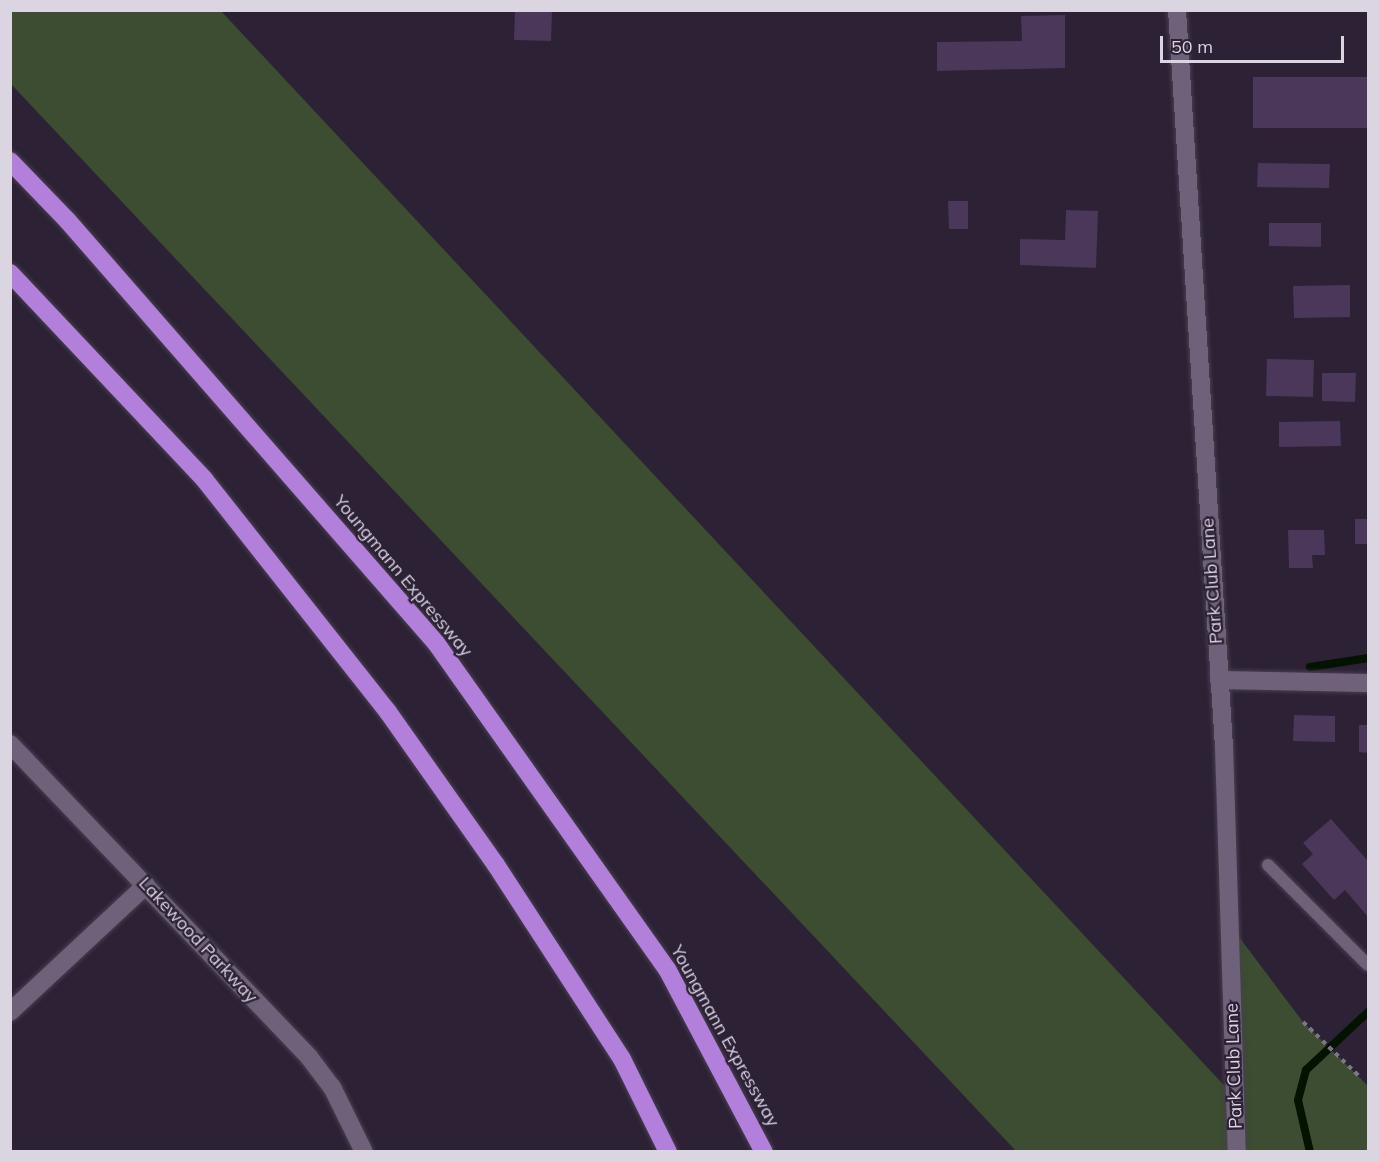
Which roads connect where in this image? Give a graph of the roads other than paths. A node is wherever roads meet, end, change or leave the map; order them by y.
1 (1177, 10) edge
2 (10, 161) edge
3 (10, 273) edge
4 (1220, 680) junction
5 (1368, 683) edge
6 (10, 744) edge
7 (1268, 865) dead end
8 (146, 885) junction
9 (1368, 965) edge
10 (10, 1012) edge
11 (363, 1152) edge
12 (668, 1152) edge
13 (764, 1152) edge
14 (1237, 1152) edge

1 - 4 street, Park Club Lane
2 - 13 highway, Youngmann Expressway
3 - 12 highway
4 - 5 street
4 - 14 street, Park Club Lane
6 - 8 street, Lakewood Parkway
7 - 9 lane
8 - 10 street
8 - 11 street, Lakewood Parkway

